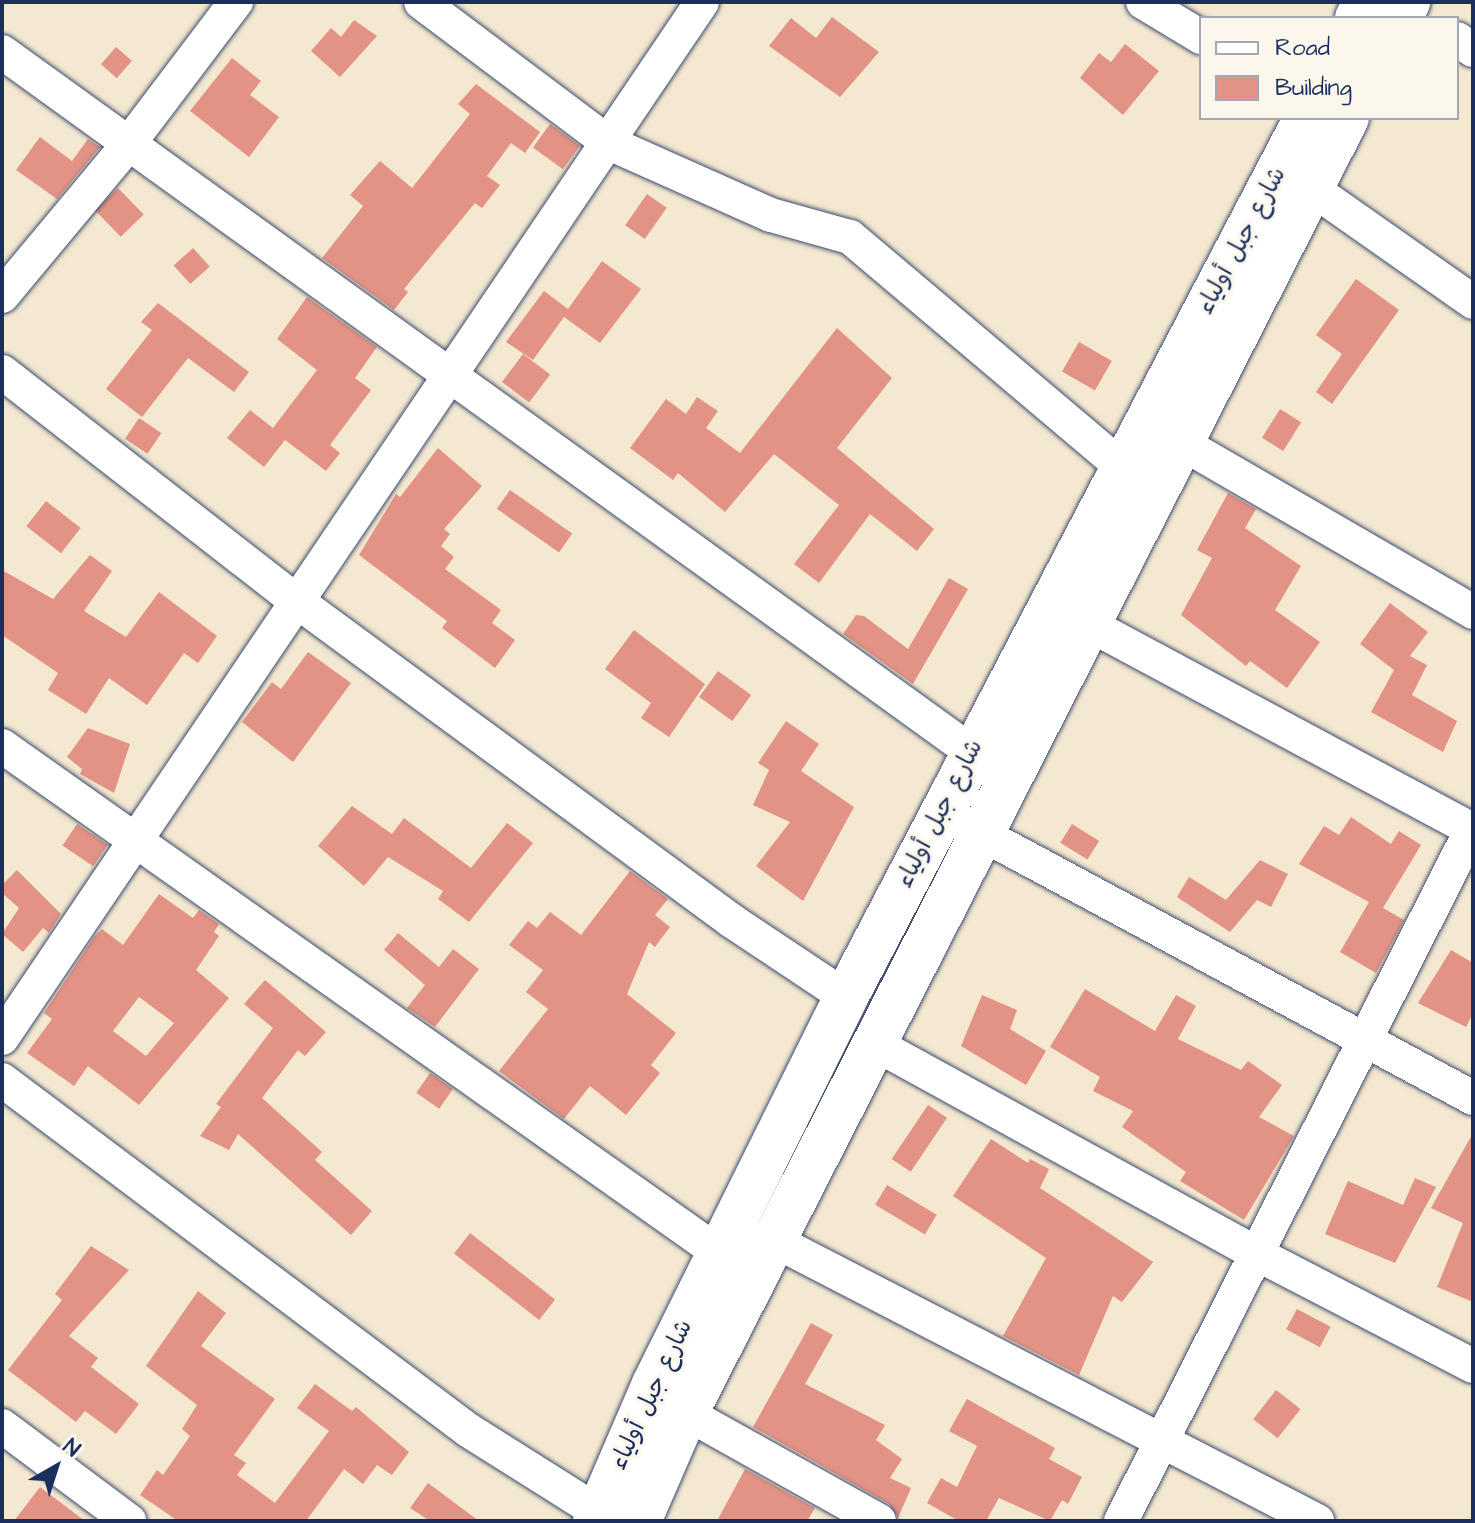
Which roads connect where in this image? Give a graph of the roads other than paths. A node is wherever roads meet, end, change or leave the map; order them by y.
1 (236, 2) edge
2 (421, 2) edge
3 (702, 2) edge
4 (1143, 2) edge
5 (1401, 9) edge
6 (1367, 16) edge
7 (1199, 36) edge
8 (2, 52) edge
9 (1305, 120) edge
10 (1346, 120) edge
11 (609, 143) junction
12 (127, 146) junction
13 (1311, 188) junction
14 (2, 296) edge
15 (1473, 302) edge
16 (2, 372) edge
17 (445, 376) junction
18 (1180, 442) junction
19 (1122, 467) junction
20 (294, 599) junction
21 (1473, 612) edge
22 (1092, 626) junction
23 (2, 746) edge
24 (972, 752) junction
25 (941, 812) junction
26 (1472, 829) edge
27 (983, 835) junction
28 (134, 843) junction
29 (846, 997) junction
30 (2, 1038) edge
31 (1363, 1042) junction
32 (877, 1045) junction
33 (2, 1080) edge
34 (1473, 1098) edge
35 (777, 1242) junction
36 (719, 1253) junction
37 (1257, 1254) junction
38 (1473, 1366) edge
39 (686, 1413) junction
40 (2, 1426) edge
41 (1163, 1441) junction
42 (610, 1518) edge
43 (129, 1521) edge
44 (879, 1521) edge
45 (1121, 1521) edge
46 (1317, 1521) edge

1 - 12 street
2 - 11 street
3 - 11 street
4 - 7 street
5 - 6 main road
8 - 12 street
9 - 19 main road, شارع جبل أولياء
10 - 13 main road, شارع جبل أولياء
11 - 17 street
11 - 19 street
12 - 14 street
12 - 17 street
13 - 15 street
13 - 18 main road, شارع جبل أولياء
16 - 20 street
17 - 20 street
17 - 24 street
18 - 21 street
18 - 22 main road, شارع جبل أولياء
19 - 24 main road, شارع جبل أولياء
20 - 28 street
20 - 29 street
22 - 26 street
22 - 27 main road, شارع جبل أولياء
23 - 28 street
24 - 25 main road, شارع جبل أولياء
25 - 27 street
25 - 29 main road, شارع جبل أولياء
26 - 31 street
27 - 31 street
27 - 32 main road, شارع جبل أولياء
28 - 30 street
28 - 36 street
29 - 36 main road, شارع جبل أولياء
31 - 34 street
31 - 37 street
32 - 35 main road, شارع جبل أولياء
32 - 37 street
33 - 42 street
35 - 39 main road, شارع جبل أولياء
35 - 41 street
36 - 42 main road, شارع جبل أولياء
37 - 38 street
37 - 41 street
39 - 42 main road, شارع جبل أولياء
39 - 44 street
40 - 43 street
41 - 45 street
41 - 46 street

